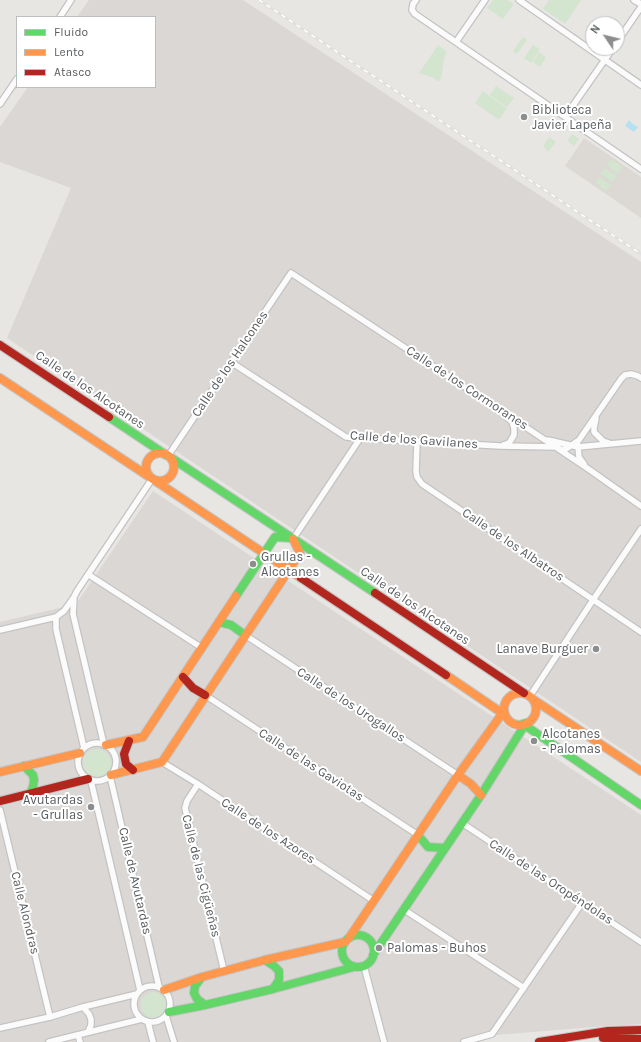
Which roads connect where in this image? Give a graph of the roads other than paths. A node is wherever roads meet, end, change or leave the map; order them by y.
1 (72, 0) edge
2 (416, 0) edge
3 (485, 0) edge
4 (519, 0) edge
5 (634, 0) edge
6 (641, 6) edge
7 (61, 16) edge
8 (625, 30) edge
9 (456, 42) junction
10 (607, 56) edge
11 (605, 59) junction
12 (16, 80) edge
13 (641, 84) edge
14 (0, 104) edge
15 (565, 117) junction
16 (641, 169) edge
17 (291, 273) joint
18 (0, 344) edge
19 (231, 362) junction
20 (0, 378) edge
21 (641, 378) edge
22 (500, 410) junction
23 (597, 414) junction
24 (361, 437) junction
25 (545, 440) junction
26 (418, 441) junction
27 (641, 441) edge
28 (611, 444) junction
29 (500, 446) junction
30 (556, 447) junction
31 (575, 447) junction
32 (168, 456) junction
33 (587, 468) junction
34 (152, 479) junction
35 (641, 506) edge
36 (641, 529) edge
37 (293, 538) junction
38 (264, 554) junction
39 (288, 570) junction
40 (89, 575) junction
41 (74, 597) junction
42 (593, 600) junction
43 (56, 617) junction
44 (220, 622) junction
45 (0, 630) edge
46 (641, 632) edge
47 (245, 635) junction
48 (202, 648) junction
49 (183, 677) junction
50 (205, 695) junction
51 (529, 696) junction
52 (504, 713) junction
53 (525, 724) junction
54 (129, 741) junction
55 (105, 745) junction
56 (82, 750) junction
57 (162, 762) junction
58 (24, 766) junction
59 (133, 770) junction
60 (641, 771) edge
61 (0, 772) edge
62 (458, 775) junction
63 (110, 776) junction
64 (90, 780) junction
65 (198, 784) junction
66 (30, 794) junction
67 (481, 795) junction
68 (0, 801) edge
69 (641, 805) edge
70 (0, 810) edge
71 (462, 823) junction
72 (418, 835) junction
73 (445, 848) junction
74 (374, 901) junction
75 (582, 903) junction
76 (403, 910) junction
77 (347, 940) junction
78 (641, 942) edge
79 (373, 955) junction
80 (265, 960) junction
81 (364, 966) junction
82 (354, 967) junction
83 (224, 971) junction
84 (202, 977) junction
85 (161, 988) junction
86 (524, 988) junction
87 (273, 989) junction
88 (139, 992) junction
89 (205, 1005) junction
90 (83, 1007) junction
91 (168, 1014) junction
92 (50, 1017) junction
93 (142, 1019) junction
94 (148, 1022) junction
95 (0, 1028) edge
96 (641, 1030) edge
97 (88, 1032) junction
98 (78, 1035) junction
99 (641, 1039) edge
100 (555, 1040) junction
101 (49, 1042) edge
102 (80, 1042) edge
103 (153, 1042) edge
104 (174, 1042) edge
105 (384, 1042) edge
106 (464, 1042) edge
107 (539, 1042) edge

1 - 7 street
2 - 9 street
3 - 9 street
4 - 11 street
5 - 6 street
6 - 8 street
9 - 15 street
10 - 11 street
11 - 13 street
11 - 15 street
12 - 14 street
15 - 16 street
17 - 19 street, Calle de los Halcones
17 - 22 street, Calle de los Cormoranes
18 - 32 main road, Calle de los Alcotanes
19 - 24 street, Calle de los Gavilanes
19 - 32 street, Calle de los Halcones
20 - 34 main road
21 - 23 street
22 - 25 street, Calle de los Cormoranes
22 - 29 street
23 - 28 street
23 - 31 street
24 - 26 street, Calle de los Gavilanes
24 - 37 street
25 - 30 street, Calle de los Cormoranes
25 - 31 street, Calle de los Gavilanes
26 - 29 street, Calle de los Gavilanes
26 - 42 street, Calle de los Albatros
27 - 28 street, Calle de los Gavilanes
28 - 31 street, Calle de los Gavilanes
29 - 30 street, Calle de los Gavilanes
30 - 31 street, Calle de los Gavilanes
30 - 33 street, Calle de los Cormoranes
31 - 33 street
32 - 34 main road
32 - 34 main road
32 - 37 main road, Calle de los Alcotanes
33 - 35 street, Calle de los Cormoranes
34 - 38 main road
34 - 40 street
36 - 42 street
37 - 38 main road
37 - 39 main road
37 - 51 main road, Calle de los Alcotanes
38 - 39 main road
38 - 44 main road
39 - 47 main road
39 - 52 main road
40 - 41 street
40 - 48 street
41 - 43 street
41 - 55 street
42 - 46 street, Calle de los Albatros
42 - 51 street
43 - 45 street
43 - 56 street
44 - 47 main road
44 - 48 main road
47 - 50 main road
47 - 62 street, Calle de los Urogallos
48 - 49 main road
49 - 50 main road
49 - 54 main road
50 - 57 main road
50 - 72 street, Calle de las Gaviotas
51 - 52 main road
51 - 53 main road
51 - 60 main road, Calle de los Alcotanes
52 - 53 main road
52 - 62 main road
53 - 67 main road
53 - 69 main road
54 - 55 main road
54 - 59 main road
55 - 56 street
55 - 63 street
56 - 58 main road
56 - 64 street
57 - 59 main road
57 - 65 street, Calle de los Azores
58 - 61 main road
58 - 66 main road
59 - 63 main road
62 - 67 main road
62 - 72 main road
63 - 64 street
63 - 85 street, Calle de Avutardas
64 - 66 main road
64 - 88 street, Calle de Avutardas
65 - 74 street, Calle de los Azores
65 - 83 street, Calle de las Cigüeñas
66 - 68 main road
67 - 71 main road
70 - 92 street, Calle Alondras
71 - 73 main road
71 - 75 street, Calle de las Oropéndolas
72 - 73 main road
72 - 74 main road
73 - 76 main road
74 - 77 main road
75 - 78 street, Calle de las Oropéndolas
75 - 86 street
76 - 79 main road
76 - 86 street
77 - 79 main road
77 - 80 main road
77 - 82 main road
79 - 81 main road
80 - 83 main road
80 - 87 main road
81 - 82 main road
81 - 105 street
82 - 87 main road
83 - 84 main road
84 - 85 main road
84 - 89 main road
85 - 88 street
85 - 91 street
86 - 106 street
87 - 89 main road
88 - 90 street
88 - 93 street
89 - 91 main road
90 - 92 street
90 - 97 street
91 - 94 street
91 - 104 street
92 - 95 street
93 - 94 street
93 - 97 street
94 - 103 street
96 - 100 main road
97 - 98 street
98 - 101 street
98 - 102 street
99 - 100 main road
100 - 107 main road

